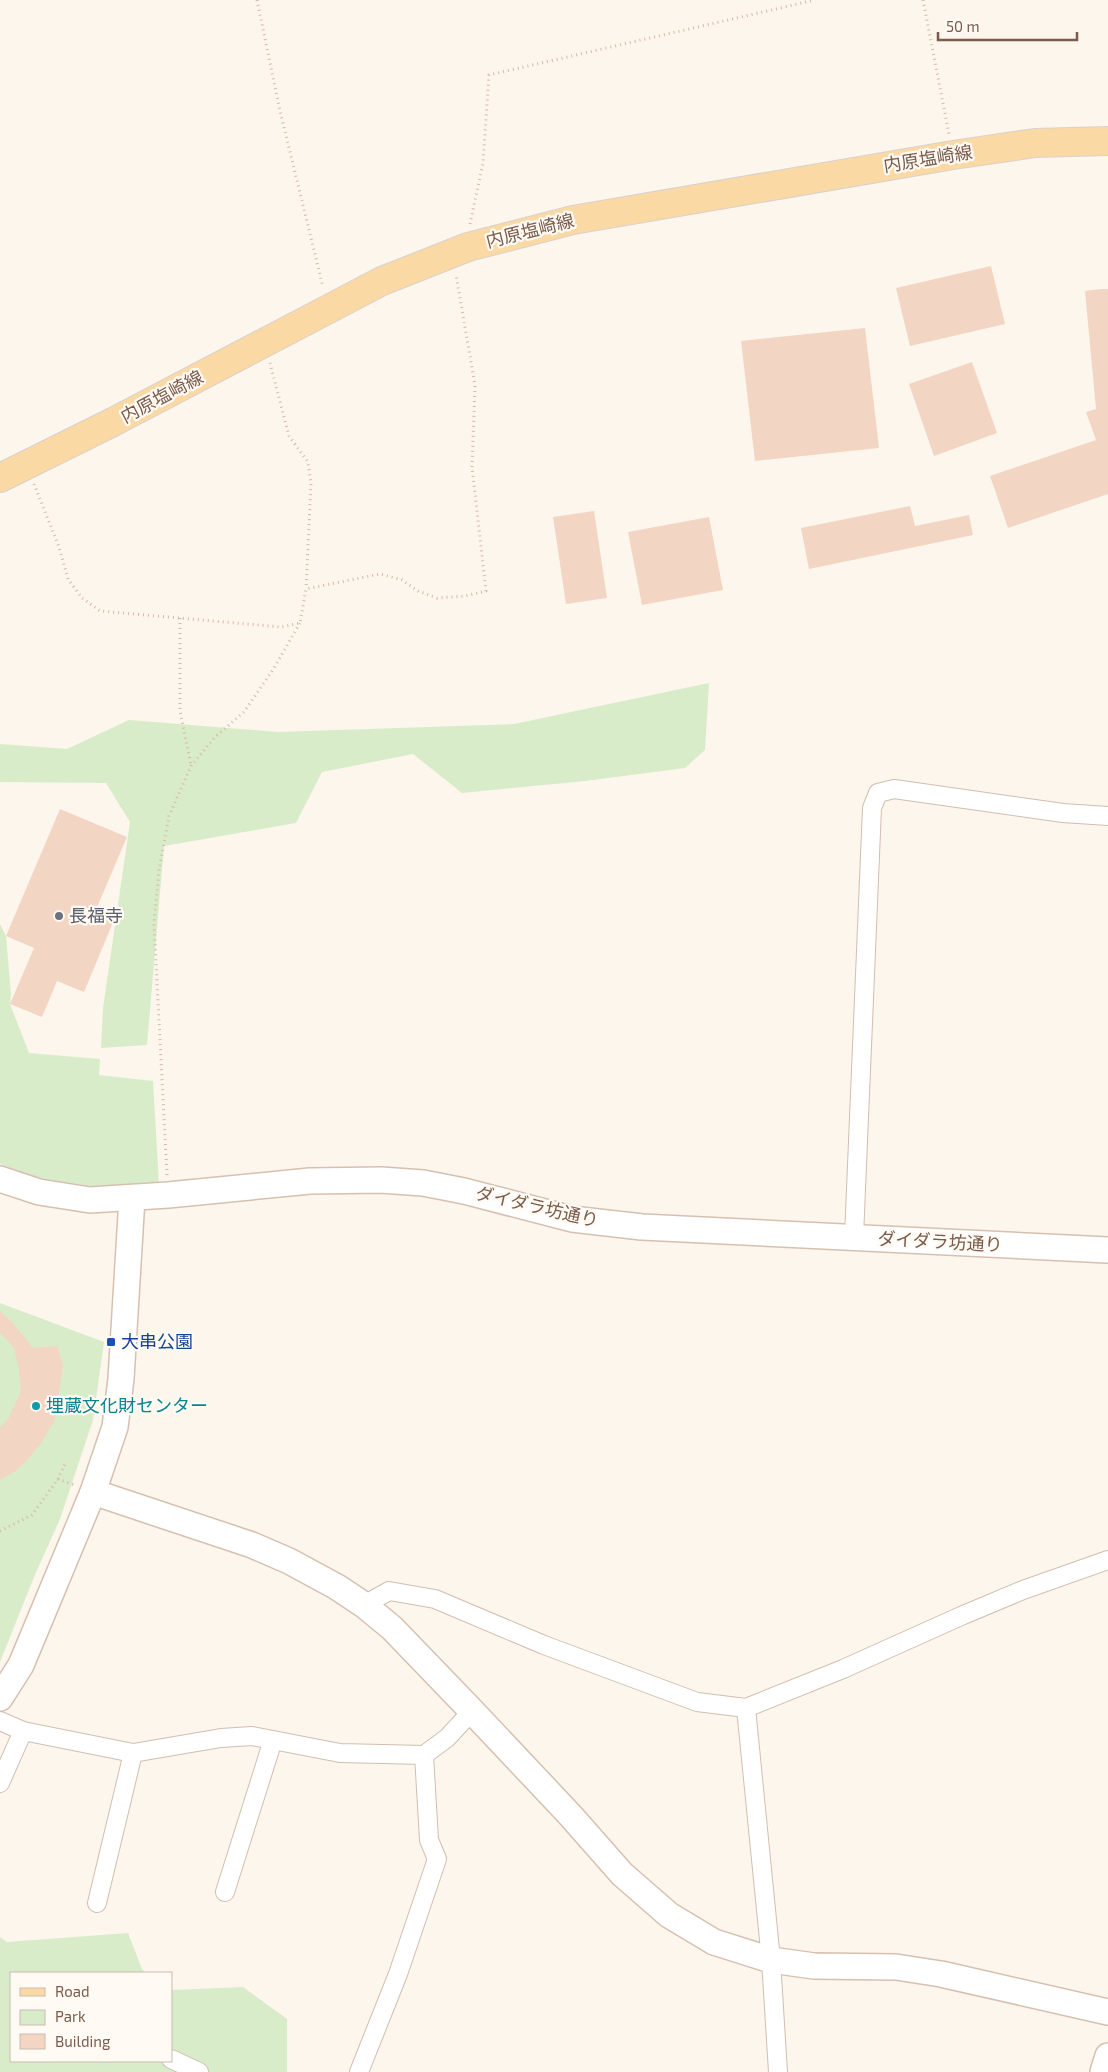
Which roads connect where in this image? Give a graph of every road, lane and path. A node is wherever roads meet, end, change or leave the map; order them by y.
1 (257, 0) edge
2 (815, 0) edge
3 (923, 0) edge
4 (1108, 141) edge
5 (953, 155) junction
6 (459, 250) junction
7 (329, 309) junction
8 (262, 344) junction
9 (26, 465) junction
10 (0, 478) edge
11 (306, 589) junction
12 (180, 618) junction
13 (300, 622) junction
14 (191, 766) junction
15 (1108, 816) edge
16 (0, 1179) edge
17 (168, 1195) junction
18 (132, 1198) junction
19 (854, 1238) junction
20 (1108, 1250) edge
21 (66, 1462) dead end
22 (93, 1492) junction
23 (0, 1531) edge
24 (1108, 1560) edge
25 (364, 1605) junction
26 (0, 1698) edge
27 (746, 1708) junction
28 (472, 1711) junction
29 (0, 1721) edge
30 (23, 1731) junction
31 (274, 1740) junction
32 (133, 1753) junction
33 (424, 1756) junction
34 (0, 1783) edge
35 (225, 1892) dead end
36 (97, 1903) dead end
37 (771, 1960) junction
38 (1108, 2012) edge
39 (1108, 2056) edge
40 (172, 2059) edge
41 (199, 2072) edge
42 (359, 2072) edge
43 (778, 2072) edge
44 (1104, 2072) edge

1 - 7 path
2 - 6 path
3 - 5 path
4 - 5 main road, 内原塩崎線
5 - 6 main road, 内原塩崎線
6 - 7 main road, 内原塩崎線
6 - 11 path
7 - 8 main road, 内原塩崎線
8 - 9 main road, 内原塩崎線
8 - 11 path
9 - 10 main road, 内原塩崎線
9 - 12 path
11 - 13 path
12 - 13 path
12 - 14 path
13 - 14 path
14 - 17 path
15 - 19 street
16 - 18 street, ダイダラ坊通り
17 - 18 street, ダイダラ坊通り
17 - 19 street, ダイダラ坊通り
18 - 22 street
19 - 20 street, ダイダラ坊通り
21 - 23 path
22 - 25 street
22 - 26 street
24 - 27 street
25 - 27 street
25 - 28 street
27 - 37 street
28 - 33 street
28 - 37 street
29 - 30 street
30 - 32 street
30 - 34 street
31 - 32 street
31 - 33 street
31 - 35 street
32 - 36 street
33 - 42 street
37 - 38 street
37 - 43 street
39 - 44 street
40 - 41 street

